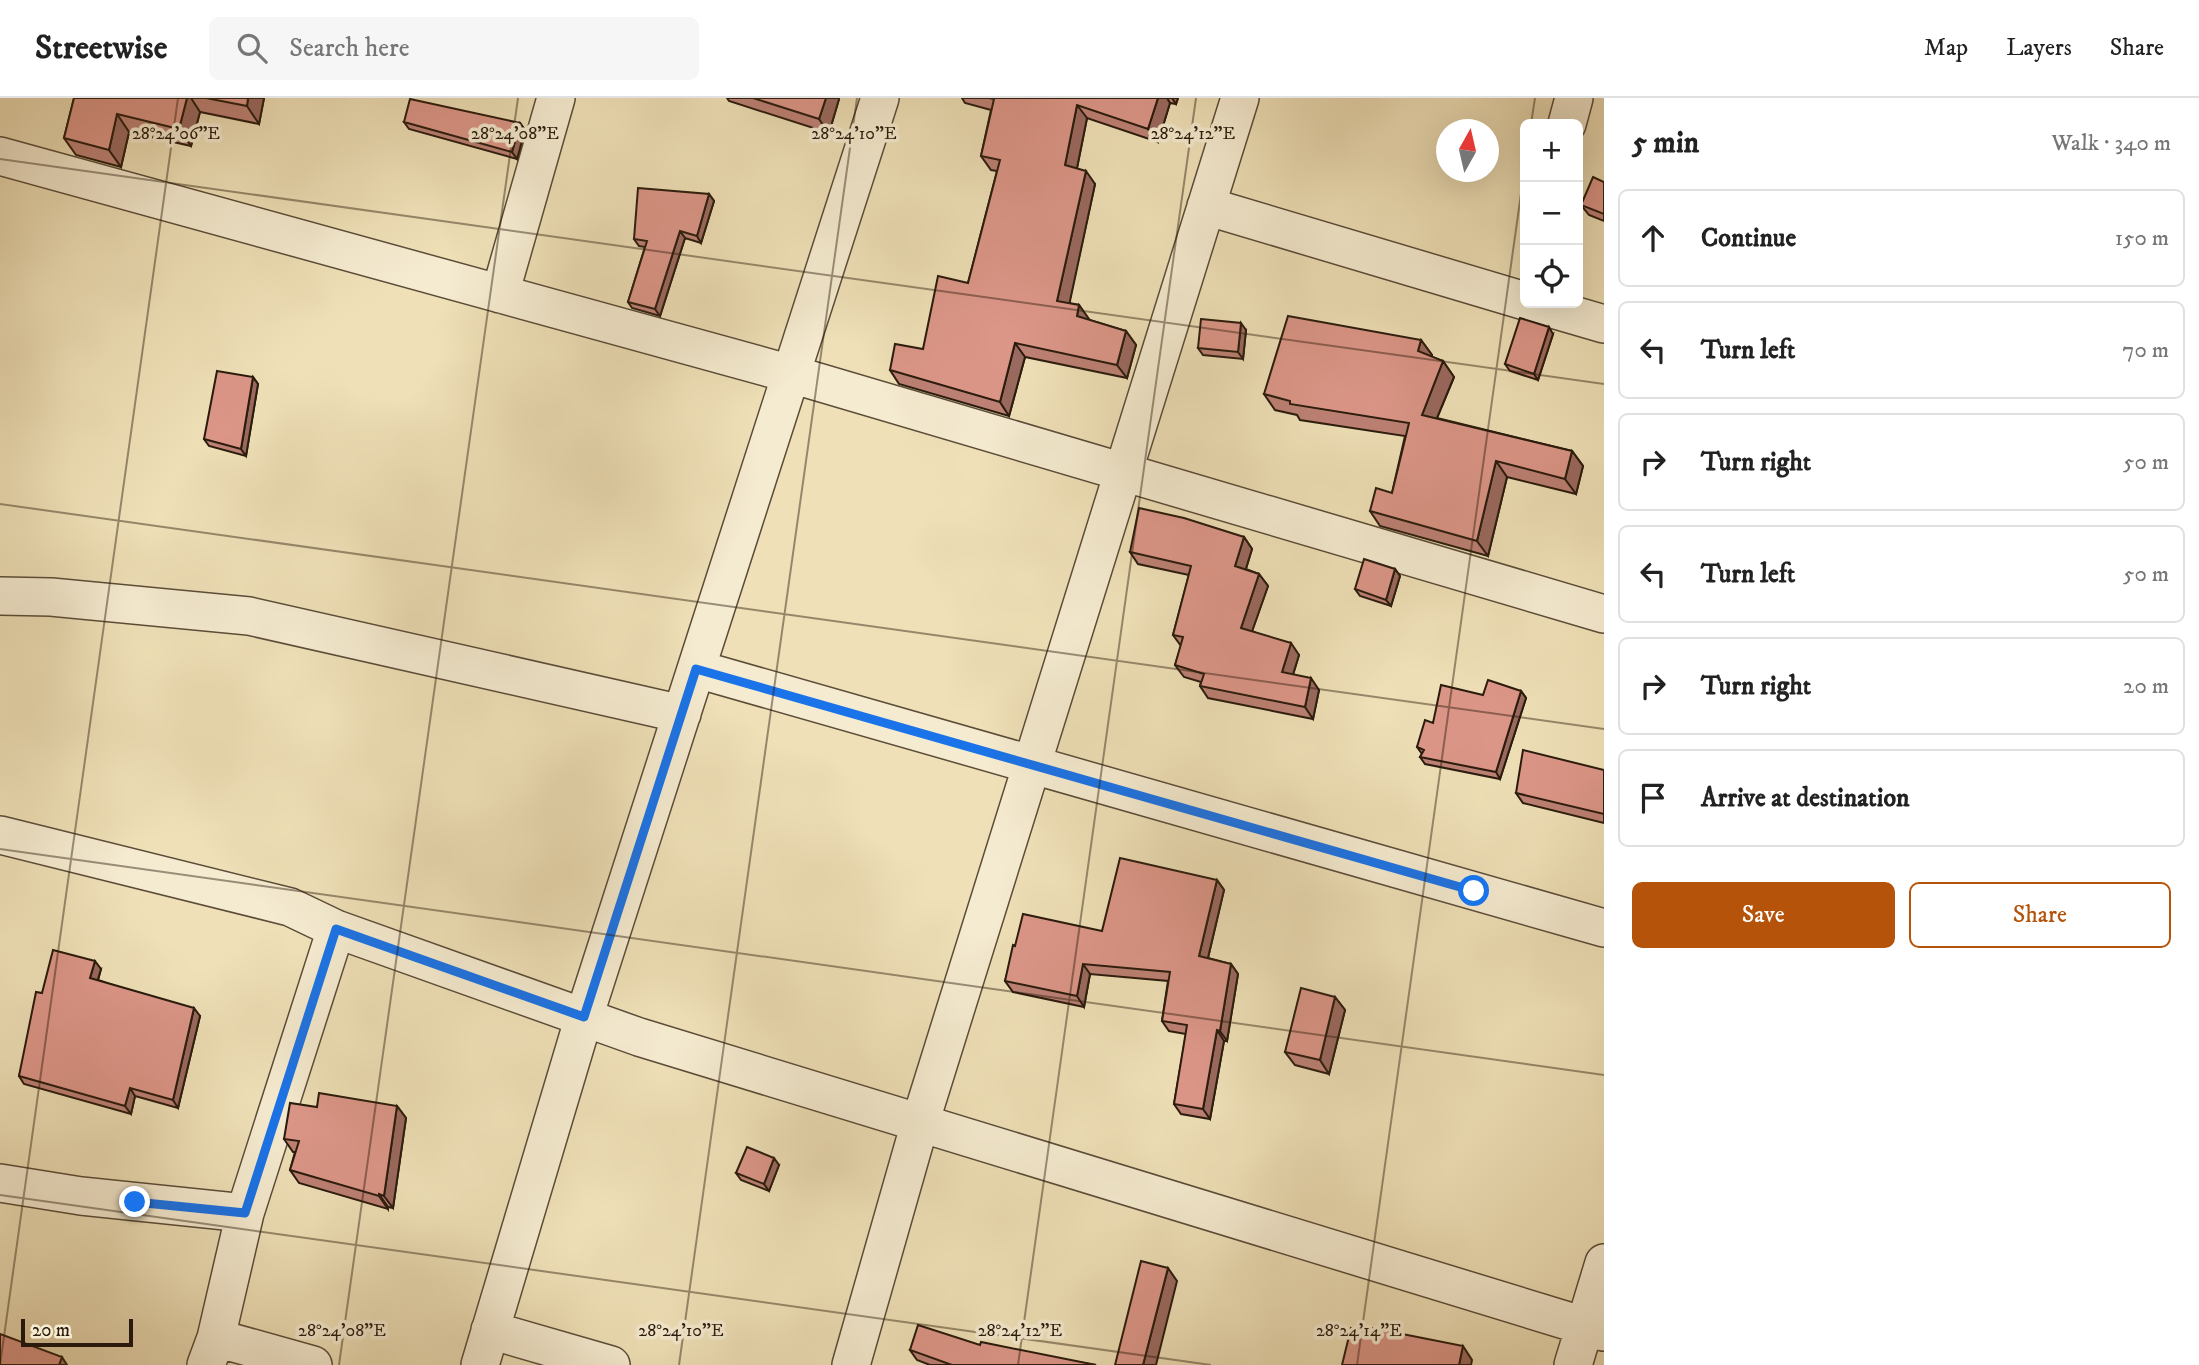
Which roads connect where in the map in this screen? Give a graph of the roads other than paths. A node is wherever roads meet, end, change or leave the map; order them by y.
1 (556, 98) edge
2 (880, 98) edge
3 (1240, 98) edge
4 (1574, 98) edge
5 (1568, 119) edge
6 (0, 156) edge
7 (1206, 206) junction
8 (500, 294) junction
9 (1520, 295) edge
10 (1558, 308) edge
11 (1604, 324) edge
12 (791, 374) junction
13 (1123, 472) junction
14 (0, 596) edge
15 (1604, 614) edge
16 (696, 669) junction
17 (682, 715) junction
18 (1032, 764) junction
19 (0, 835) edge
20 (1604, 928) edge
21 (336, 929) junction
22 (584, 1017) junction
23 (920, 1124) junction
24 (0, 1183) edge
25 (245, 1213) junction
26 (1604, 1263) edge
27 (490, 1330) junction
28 (1594, 1330) edge
29 (211, 1352) edge
30 (313, 1365) edge
31 (480, 1365) edge
32 (611, 1365) edge
33 (851, 1365) edge
34 (1573, 1365) edge

1 - 8 street
2 - 12 street
3 - 7 street
4 - 5 street
6 - 8 street
7 - 9 street
7 - 13 street
8 - 12 street
10 - 11 street
12 - 13 street
12 - 16 street
13 - 15 street
13 - 18 street
14 - 17 street
16 - 17 street
16 - 18 street
17 - 22 street
18 - 20 street
18 - 23 street
19 - 21 street
21 - 22 street
21 - 25 street
22 - 23 street
22 - 27 street
23 - 28 street
23 - 33 street
24 - 25 street
25 - 29 street
26 - 28 street
27 - 31 street
27 - 32 street
28 - 34 street
29 - 30 street

